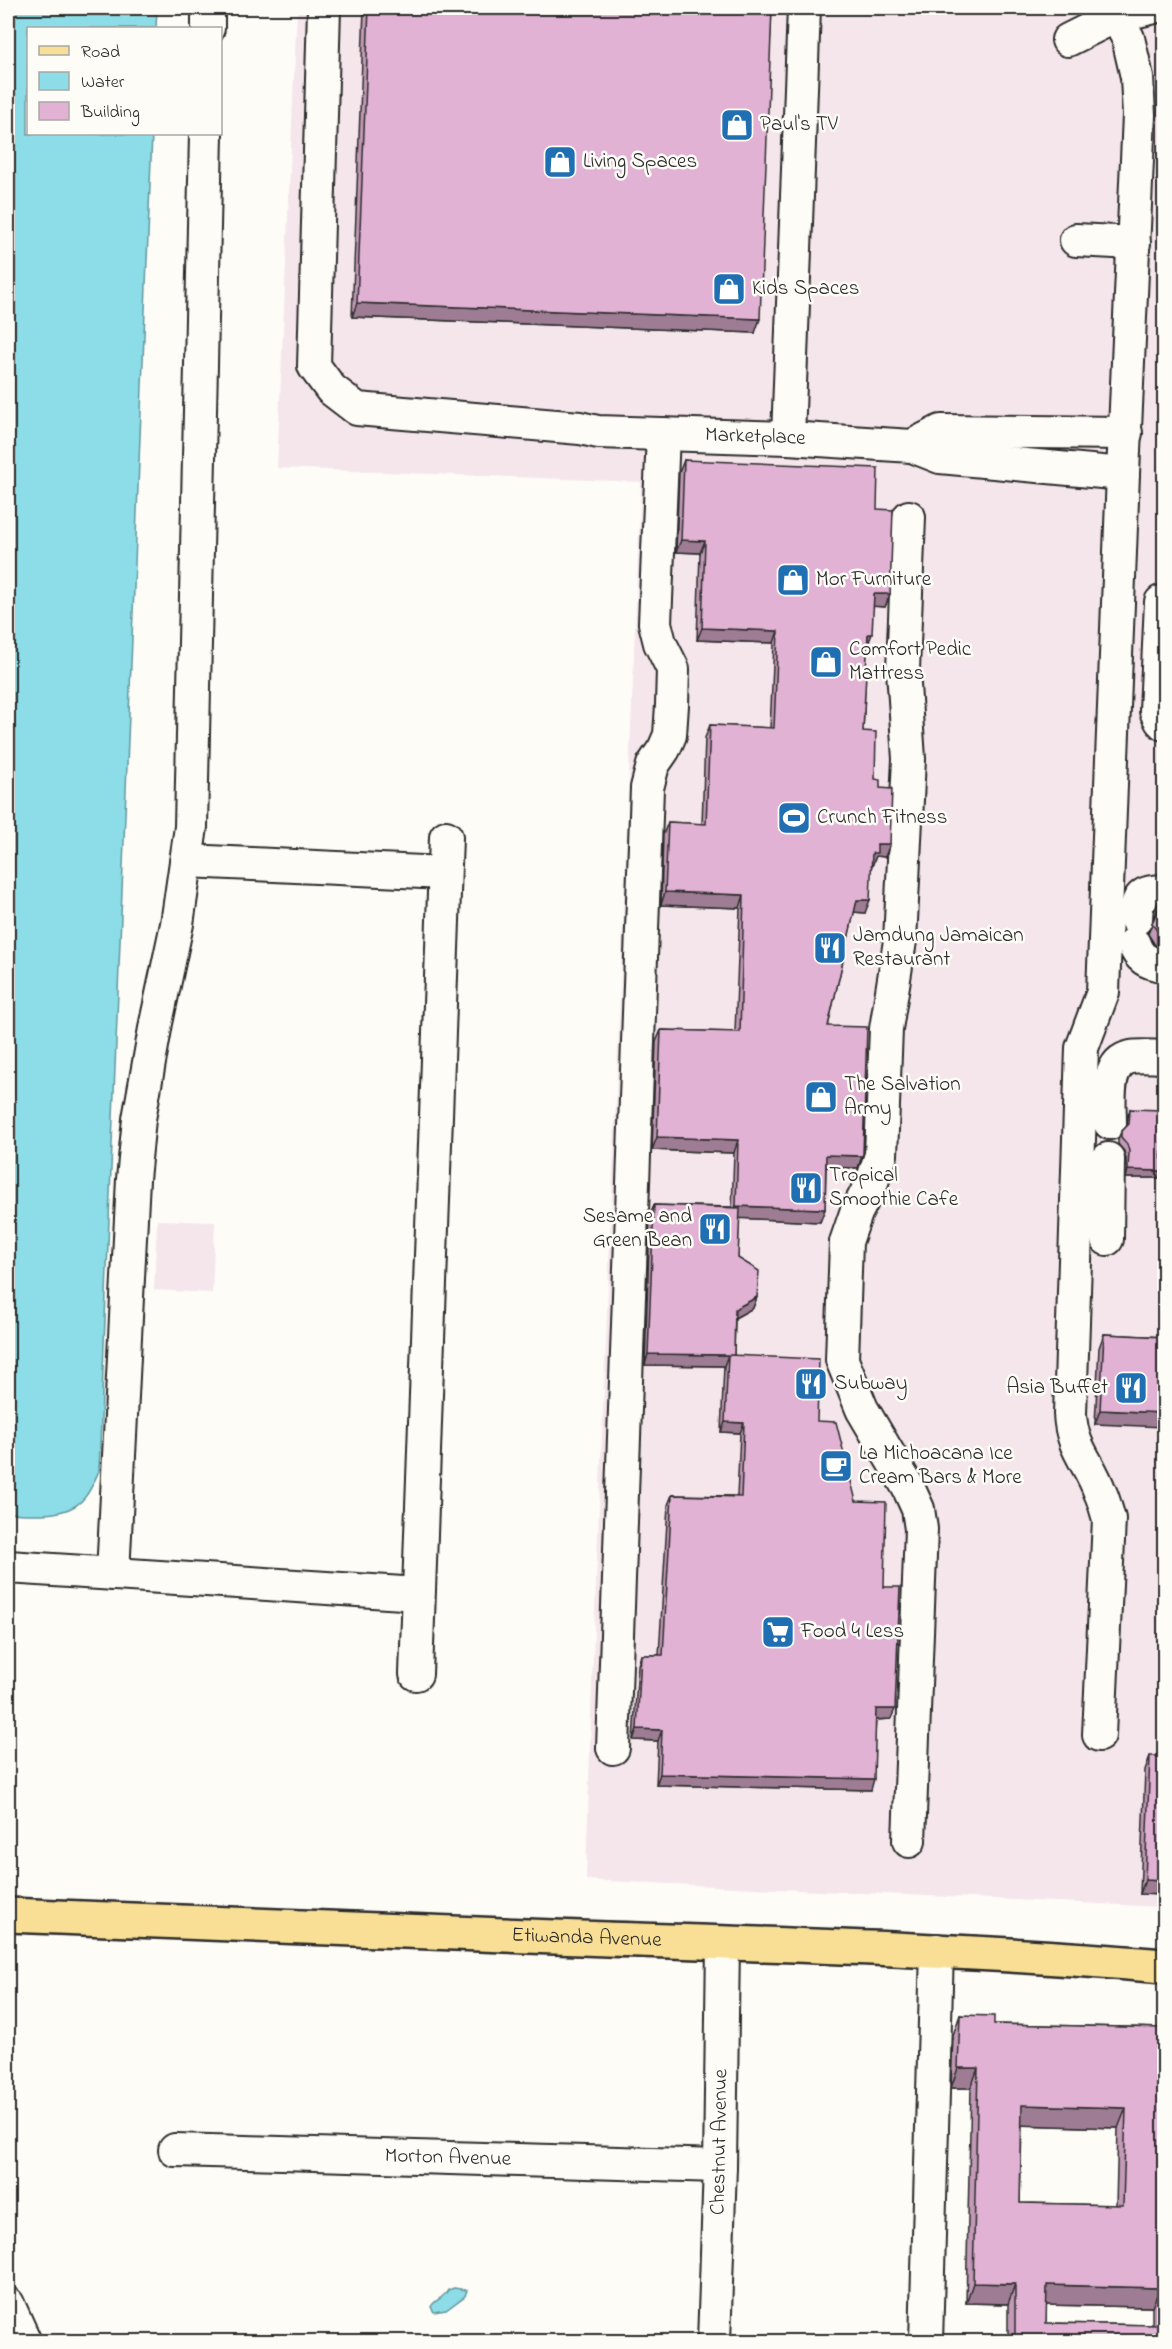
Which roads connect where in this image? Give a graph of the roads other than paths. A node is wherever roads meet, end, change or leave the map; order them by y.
1 (208, 8) edge
2 (324, 8) edge
3 (804, 8) edge
4 (1150, 8) edge
5 (1114, 12) edge
6 (208, 27) edge
7 (1068, 40) dead end
8 (206, 135) edge
9 (1076, 240) dead end
10 (1134, 243) junction
11 (663, 434) junction
12 (1126, 434) junction
13 (788, 438) junction
14 (912, 446) junction
15 (1123, 474) junction
16 (909, 517) dead end
17 (1161, 602) dead end
18 (1164, 724) edge
19 (446, 837) dead end
20 (187, 861) junction
21 (444, 873) junction
22 (1164, 891) edge
23 (1164, 965) edge
24 (1164, 1057) edge
25 (1110, 1123) dead end
26 (1108, 1159) dead end
27 (1107, 1239) dead end
28 (8, 1567) edge
29 (113, 1574) junction
30 (418, 1594) junction
31 (416, 1674) dead end
32 (1099, 1735) dead end
33 (613, 1748) dead end
34 (909, 1841) dead end
35 (8, 1915) edge
36 (723, 1943) junction
37 (937, 1950) junction
38 (1164, 1966) edge
39 (175, 2150) dead end
40 (720, 2166) junction
41 (8, 2304) edge
42 (26, 2342) edge
43 (714, 2342) edge
44 (926, 2342) edge

1 - 6 street
2 - 11 street, Marketplace
3 - 13 street
4 - 5 street
5 - 7 street
5 - 10 street
8 - 20 street
9 - 10 street
10 - 12 street
11 - 13 street, Marketplace
11 - 33 street
12 - 14 street
12 - 15 street
13 - 14 street, Marketplace
14 - 15 street, Marketplace
15 - 32 street
16 - 34 street
17 - 18 street
19 - 21 street
20 - 21 street
20 - 29 street
21 - 30 street
22 - 23 street
24 - 25 street
26 - 27 street
28 - 29 street
29 - 30 street
30 - 31 street
35 - 36 main road, Etiwanda Avenue
36 - 37 main road, Etiwanda Avenue
36 - 40 street, Chestnut Avenue
37 - 38 main road, Etiwanda Avenue
37 - 44 street
39 - 40 street, Morton Avenue
40 - 43 street, Chestnut Avenue
41 - 42 street

